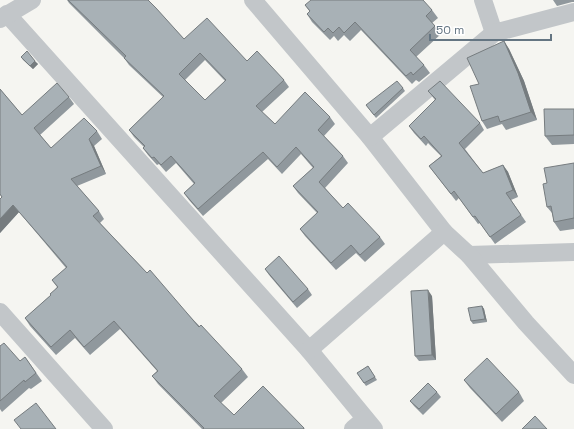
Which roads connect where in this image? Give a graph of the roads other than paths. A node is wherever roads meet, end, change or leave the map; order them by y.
1 (32, 0) edge
2 (253, 0) edge
3 (483, 0) edge
4 (574, 12) edge
5 (3, 16) edge
6 (494, 34) junction
7 (370, 137) junction
8 (444, 232) junction
9 (574, 252) edge
10 (469, 255) junction
11 (0, 312) edge
12 (309, 350) junction
13 (574, 375) edge
14 (364, 426) edge
15 (104, 429) edge

1 - 5 street
2 - 7 street
3 - 6 street
4 - 6 street
5 - 12 street
6 - 7 street
7 - 8 street
8 - 10 street
8 - 12 street
9 - 10 street
10 - 13 street
11 - 15 street
12 - 14 street

